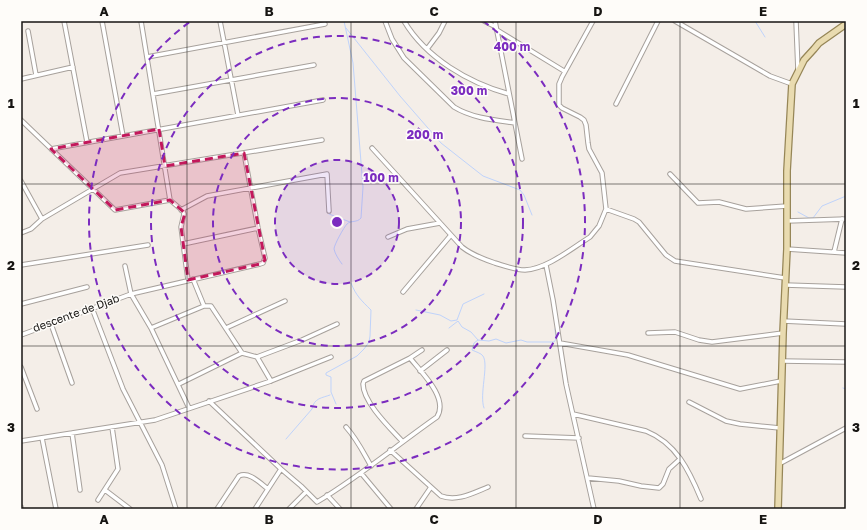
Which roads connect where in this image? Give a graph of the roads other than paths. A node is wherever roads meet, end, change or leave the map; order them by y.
1 (64, 21) edge
2 (102, 21) edge
3 (141, 21) edge
4 (220, 21) edge
5 (385, 21) edge
6 (404, 21) edge
7 (445, 21) edge
8 (484, 21) edge
9 (495, 21) edge
10 (593, 21) edge
11 (658, 21) edge
12 (675, 21) edge
13 (796, 21) edge
14 (325, 24) dead end
15 (846, 24) edge
16 (497, 28) junction
17 (28, 31) dead end
18 (225, 43) junction
19 (427, 50) junction
20 (147, 57) junction
21 (314, 65) dead end
22 (73, 68) junction
23 (564, 71) junction
24 (798, 72) junction
25 (36, 75) junction
26 (21, 79) edge
27 (232, 80) junction
28 (792, 84) junction
29 (153, 94) junction
30 (509, 94) junction
31 (322, 100) dead end
32 (616, 104) dead end
33 (238, 115) junction
34 (21, 120) edge
35 (515, 124) junction
36 (159, 129) junction
37 (123, 136) junction
38 (322, 140) dead end
39 (87, 142) junction
40 (372, 148) dead end
41 (51, 149) junction
42 (244, 153) junction
43 (522, 159) dead end
44 (164, 166) junction
45 (670, 174) dead end
46 (21, 182) edge
47 (251, 188) junction
48 (94, 189) junction
49 (170, 200) junction
50 (788, 206) junction
51 (606, 209) junction
52 (181, 210) junction
53 (329, 211) dead end
54 (42, 219) junction
55 (844, 219) edge
56 (787, 221) junction
57 (440, 223) junction
58 (258, 228) junction
59 (21, 233) edge
60 (451, 236) junction
61 (388, 237) dead end
62 (183, 244) junction
63 (148, 245) dead end
64 (786, 249) junction
65 (834, 252) junction
66 (846, 252) edge
67 (546, 265) junction
68 (21, 266) edge
69 (125, 266) dead end
70 (193, 279) junction
71 (188, 280) junction
72 (785, 282) junction
73 (87, 287) dead end
74 (846, 287) edge
75 (404, 292) dead end
76 (131, 293) junction
77 (285, 301) dead end
78 (21, 304) edge
79 (204, 306) junction
80 (92, 308) junction
81 (783, 321) junction
82 (51, 324) junction
83 (337, 324) dead end
84 (846, 324) edge
85 (151, 328) junction
86 (226, 328) junction
87 (648, 333) dead end
88 (783, 333) junction
89 (21, 334) edge
90 (560, 343) junction
91 (422, 350) dead end
92 (447, 350) dead end
93 (242, 353) junction
94 (257, 357) junction
95 (331, 357) dead end
96 (410, 358) junction
97 (782, 361) junction
98 (846, 362) edge
99 (21, 367) edge
100 (420, 371) junction
101 (271, 381) junction
102 (781, 381) junction
103 (72, 383) dead end
104 (179, 384) junction
105 (209, 401) junction
106 (689, 402) dead end
107 (189, 408) junction
108 (37, 409) dead end
109 (573, 414) junction
110 (140, 423) junction
111 (112, 427) junction
112 (346, 427) dead end
113 (780, 428) junction
114 (846, 428) edge
115 (72, 433) junction
116 (525, 436) dead end
117 (42, 438) junction
118 (579, 438) junction
119 (21, 441) edge
120 (402, 441) junction
121 (390, 450) junction
122 (680, 459) junction
123 (779, 464) junction
124 (371, 466) junction
125 (281, 469) junction
126 (361, 473) junction
127 (588, 478) junction
128 (431, 487) junction
129 (488, 487) dead end
130 (268, 489) junction
131 (80, 490) dead end
132 (105, 490) junction
133 (306, 492) junction
134 (327, 496) junction
135 (701, 499) dead end
136 (98, 500) dead end
137 (56, 509) edge
138 (130, 509) edge
139 (176, 509) edge
140 (217, 509) edge
141 (255, 509) edge
142 (289, 509) edge
143 (340, 509) edge
144 (391, 509) edge
145 (416, 509) edge
146 (594, 509) edge
147 (778, 509) edge

1 - 22 street
2 - 37 street
3 - 20 street
4 - 18 street
5 - 35 street
6 - 19 street
7 - 19 street
8 - 16 street
9 - 16 street
10 - 23 street
11 - 32 street
12 - 28 street
13 - 24 street
14 - 18 street
15 - 24 main road
16 - 23 street
16 - 30 street
17 - 25 street
18 - 20 street
18 - 27 street
19 - 30 street
20 - 29 street
21 - 27 street
22 - 25 street
22 - 39 street
23 - 51 street
24 - 28 main road
25 - 26 street
27 - 29 street
27 - 33 street
28 - 50 main road
29 - 36 street
30 - 35 street
31 - 33 street
33 - 36 street
34 - 41 street
35 - 43 street
36 - 37 street
36 - 44 street
37 - 39 street
38 - 42 street
39 - 41 street
40 - 57 street
41 - 48 street
42 - 44 street
42 - 47 street
44 - 48 street
44 - 49 street
45 - 50 street
46 - 54 street
47 - 52 street
47 - 53 street
47 - 58 street
48 - 49 street
48 - 54 street
49 - 52 street
50 - 56 main road
51 - 67 street
51 - 72 street
52 - 62 street
54 - 59 street
55 - 56 street
55 - 65 street
56 - 64 main road
57 - 60 street
57 - 61 street
58 - 62 street
58 - 70 street
60 - 67 street
60 - 75 street
62 - 71 street
63 - 68 street
64 - 65 street
64 - 72 main road
65 - 66 street
67 - 90 street
69 - 76 street
70 - 71 street
70 - 79 street
71 - 76 street
72 - 74 street
72 - 81 main road
73 - 78 street
76 - 80 street
76 - 85 street
76 - 89 street, descente de Djab
77 - 86 street
79 - 85 street
79 - 86 street
80 - 82 street
80 - 110 street
81 - 84 street
81 - 88 main road
82 - 89 street
82 - 103 street
83 - 94 street
85 - 104 street
86 - 93 street
87 - 88 street
88 - 97 main road
90 - 102 street
90 - 109 street
91 - 96 street
92 - 100 street
93 - 94 street
93 - 104 street
94 - 101 street
95 - 101 street
96 - 100 street
96 - 120 street
97 - 98 street
97 - 102 main road
99 - 108 street
100 - 120 street
101 - 105 street
102 - 113 main road
104 - 107 street
105 - 107 street
105 - 125 street
106 - 113 street
107 - 110 street
109 - 118 street
109 - 122 street
110 - 111 street
110 - 139 street
111 - 115 street
111 - 132 street
112 - 124 street
113 - 123 main road
114 - 123 street
115 - 117 street
115 - 131 street
116 - 118 street
117 - 119 street
117 - 137 street
118 - 127 street
120 - 121 street
121 - 124 street
121 - 128 street
122 - 127 street
122 - 135 street
123 - 147 main road
124 - 126 street
125 - 130 street
125 - 133 street
126 - 134 street
126 - 144 street
127 - 146 street
128 - 129 street
128 - 145 street
130 - 140 street
130 - 141 street
132 - 136 street
132 - 138 street
133 - 134 street
133 - 142 street
134 - 143 street

